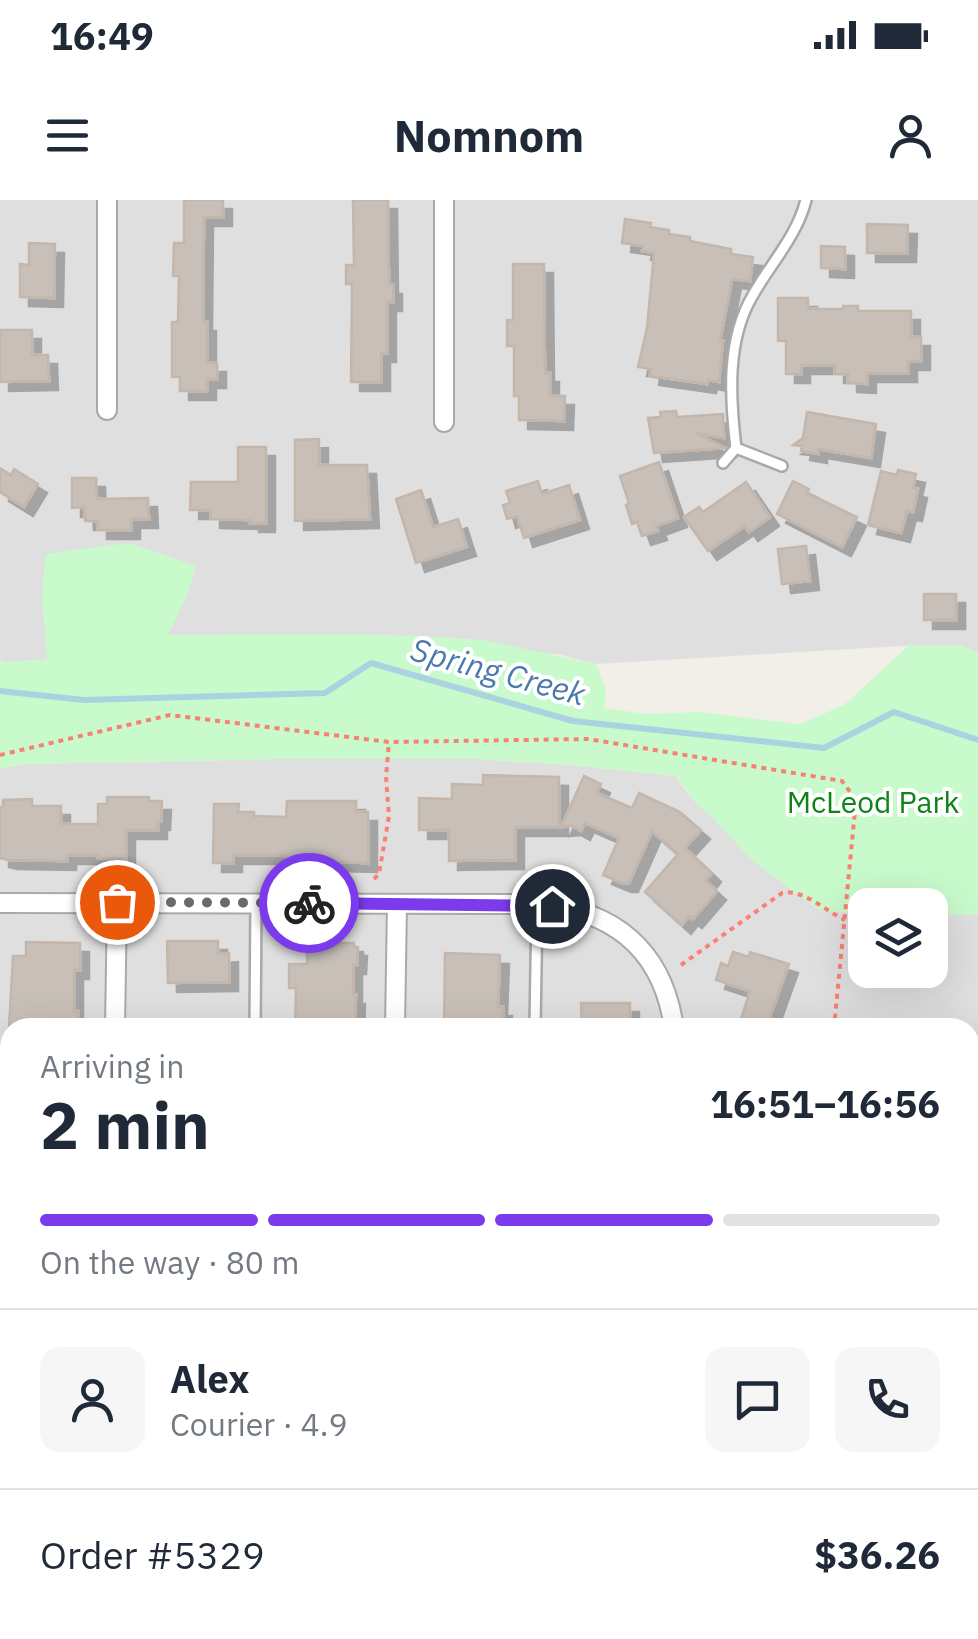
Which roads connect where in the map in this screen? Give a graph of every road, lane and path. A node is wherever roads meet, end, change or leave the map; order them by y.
1 (108, 200) edge
2 (444, 200) edge
3 (806, 200) edge
4 (108, 410) dead end
5 (444, 422) dead end
6 (736, 448) junction
7 (723, 464) dead end
8 (782, 466) dead end
9 (389, 742) junction
10 (0, 754) edge
11 (374, 879) dead end
12 (117, 902) junction
13 (0, 903) edge
14 (256, 903) junction
15 (397, 904) junction
16 (537, 904) junction
17 (845, 920) junction
18 (680, 965) dead end
19 (115, 1018) edge
20 (255, 1018) edge
21 (395, 1018) edge
22 (536, 1018) edge
23 (673, 1018) edge
24 (835, 1018) edge

1 - 4 street
2 - 5 street
3 - 6 lane
6 - 7 lane
6 - 8 lane
9 - 10 path
9 - 11 path
9 - 17 path
12 - 13 street
12 - 14 street
12 - 19 street
14 - 15 street
14 - 20 lane
15 - 16 street
15 - 21 street
16 - 22 lane
16 - 23 street
17 - 18 path
17 - 24 path

